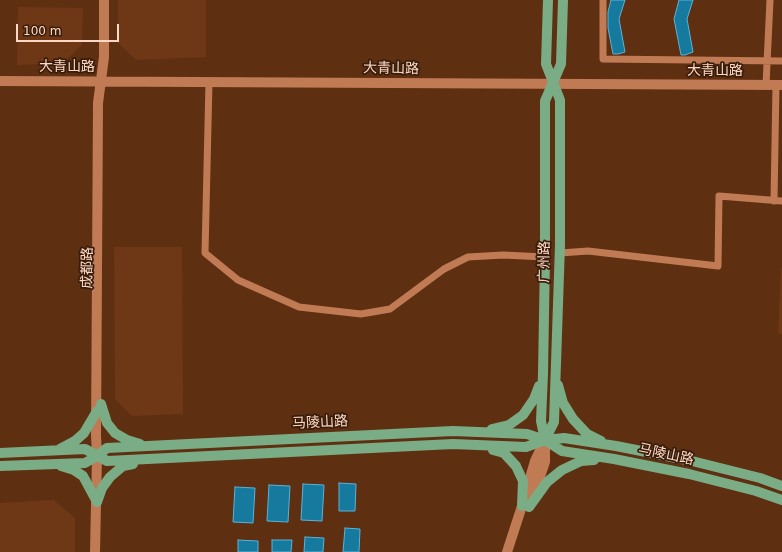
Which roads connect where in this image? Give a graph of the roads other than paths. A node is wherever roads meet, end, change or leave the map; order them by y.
1 (99, 0) edge
2 (104, 0) edge
3 (548, 0) edge
4 (563, 0) edge
5 (603, 0) edge
6 (770, 0) edge
7 (767, 61) junction
8 (782, 61) edge
9 (0, 81) edge
10 (101, 81) junction
11 (209, 82) junction
12 (554, 83) junction
13 (774, 85) edge
14 (774, 201) junction
15 (782, 201) edge
16 (560, 253) junction
17 (545, 257) junction
18 (543, 374) junction
19 (556, 375) junction
20 (99, 407) junction
21 (482, 432) junction
22 (545, 440) junction
23 (478, 445) junction
24 (608, 445) junction
25 (146, 446) junction
26 (58, 450) junction
27 (0, 453) edge
28 (97, 456) junction
29 (609, 458) junction
30 (149, 459) junction
31 (53, 464) junction
32 (0, 466) edge
33 (782, 486) edge
34 (782, 500) edge
35 (97, 502) junction
36 (526, 506) junction
37 (95, 552) edge
38 (507, 552) edge
39 (515, 552) edge

1 - 10 street, 成都路
2 - 10 street, 成都路
3 - 12 main road, 广州路
4 - 12 main road, 广州路
5 - 7 street
6 - 7 street
7 - 8 street
7 - 13 street
9 - 10 street, 大青山路
10 - 11 street, 大青山路
10 - 20 street, 成都路
11 - 12 street, 大青山路
11 - 17 street
12 - 13 street, 大青山路
12 - 16 main road, 广州路
12 - 17 main road, 广州路
13 - 14 street
14 - 15 street
14 - 16 street
16 - 19 main road, 广州路
17 - 18 main road, 广州路
18 - 21 main road
18 - 22 main road, 广州路
19 - 22 main road, 广州路
19 - 24 main road
20 - 25 main road
20 - 26 main road
20 - 28 street, 成都路
21 - 22 main road, 马陵山路
21 - 25 main road, 马陵山路
22 - 23 main road, 马陵山路
22 - 24 main road, 马陵山路
22 - 29 main road, 马陵山路
22 - 36 street, 广州路
23 - 30 main road, 马陵山路
23 - 36 main road
24 - 33 main road, 马陵山路
25 - 28 main road, 马陵山路
26 - 27 main road, 马陵山路
26 - 28 main road, 马陵山路
28 - 30 main road, 马陵山路
28 - 31 main road, 马陵山路
28 - 35 street, 成都路
29 - 34 main road, 马陵山路
29 - 36 main road
30 - 35 main road
31 - 32 main road, 马陵山路
31 - 35 main road
35 - 37 street, 成都路
36 - 38 street, 广州路
36 - 39 street, 广州路

